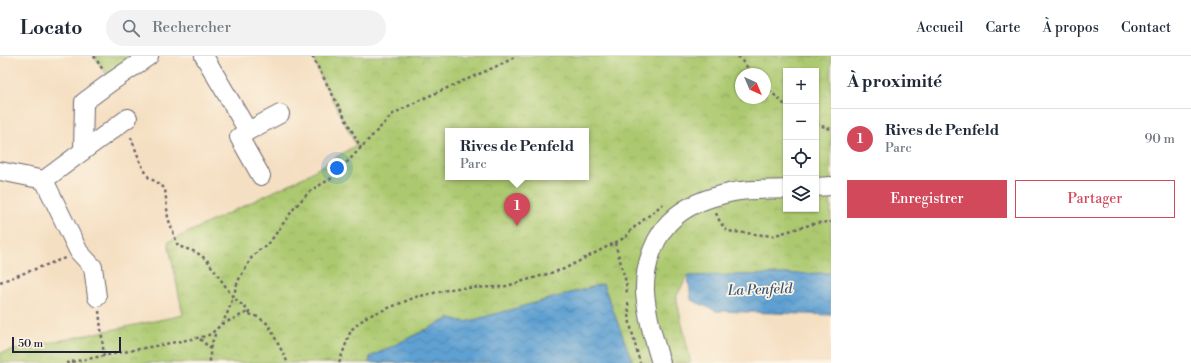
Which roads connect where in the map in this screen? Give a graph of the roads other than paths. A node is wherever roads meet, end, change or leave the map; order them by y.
1 (149, 56) edge
2 (204, 56) edge
3 (280, 114) dead end
4 (126, 120) road end
5 (248, 131) junction
6 (83, 151) junction
7 (0, 170) edge
8 (260, 176) dead end
9 (44, 180) junction
10 (831, 186) edge
11 (819, 187) edge
12 (783, 189) edge
13 (98, 296) road end
14 (661, 363) edge

1 - 6 street
2 - 5 street
3 - 5 street
4 - 6 street
5 - 8 street
6 - 9 street
7 - 9 street
9 - 13 street
10 - 11 street
12 - 14 street

